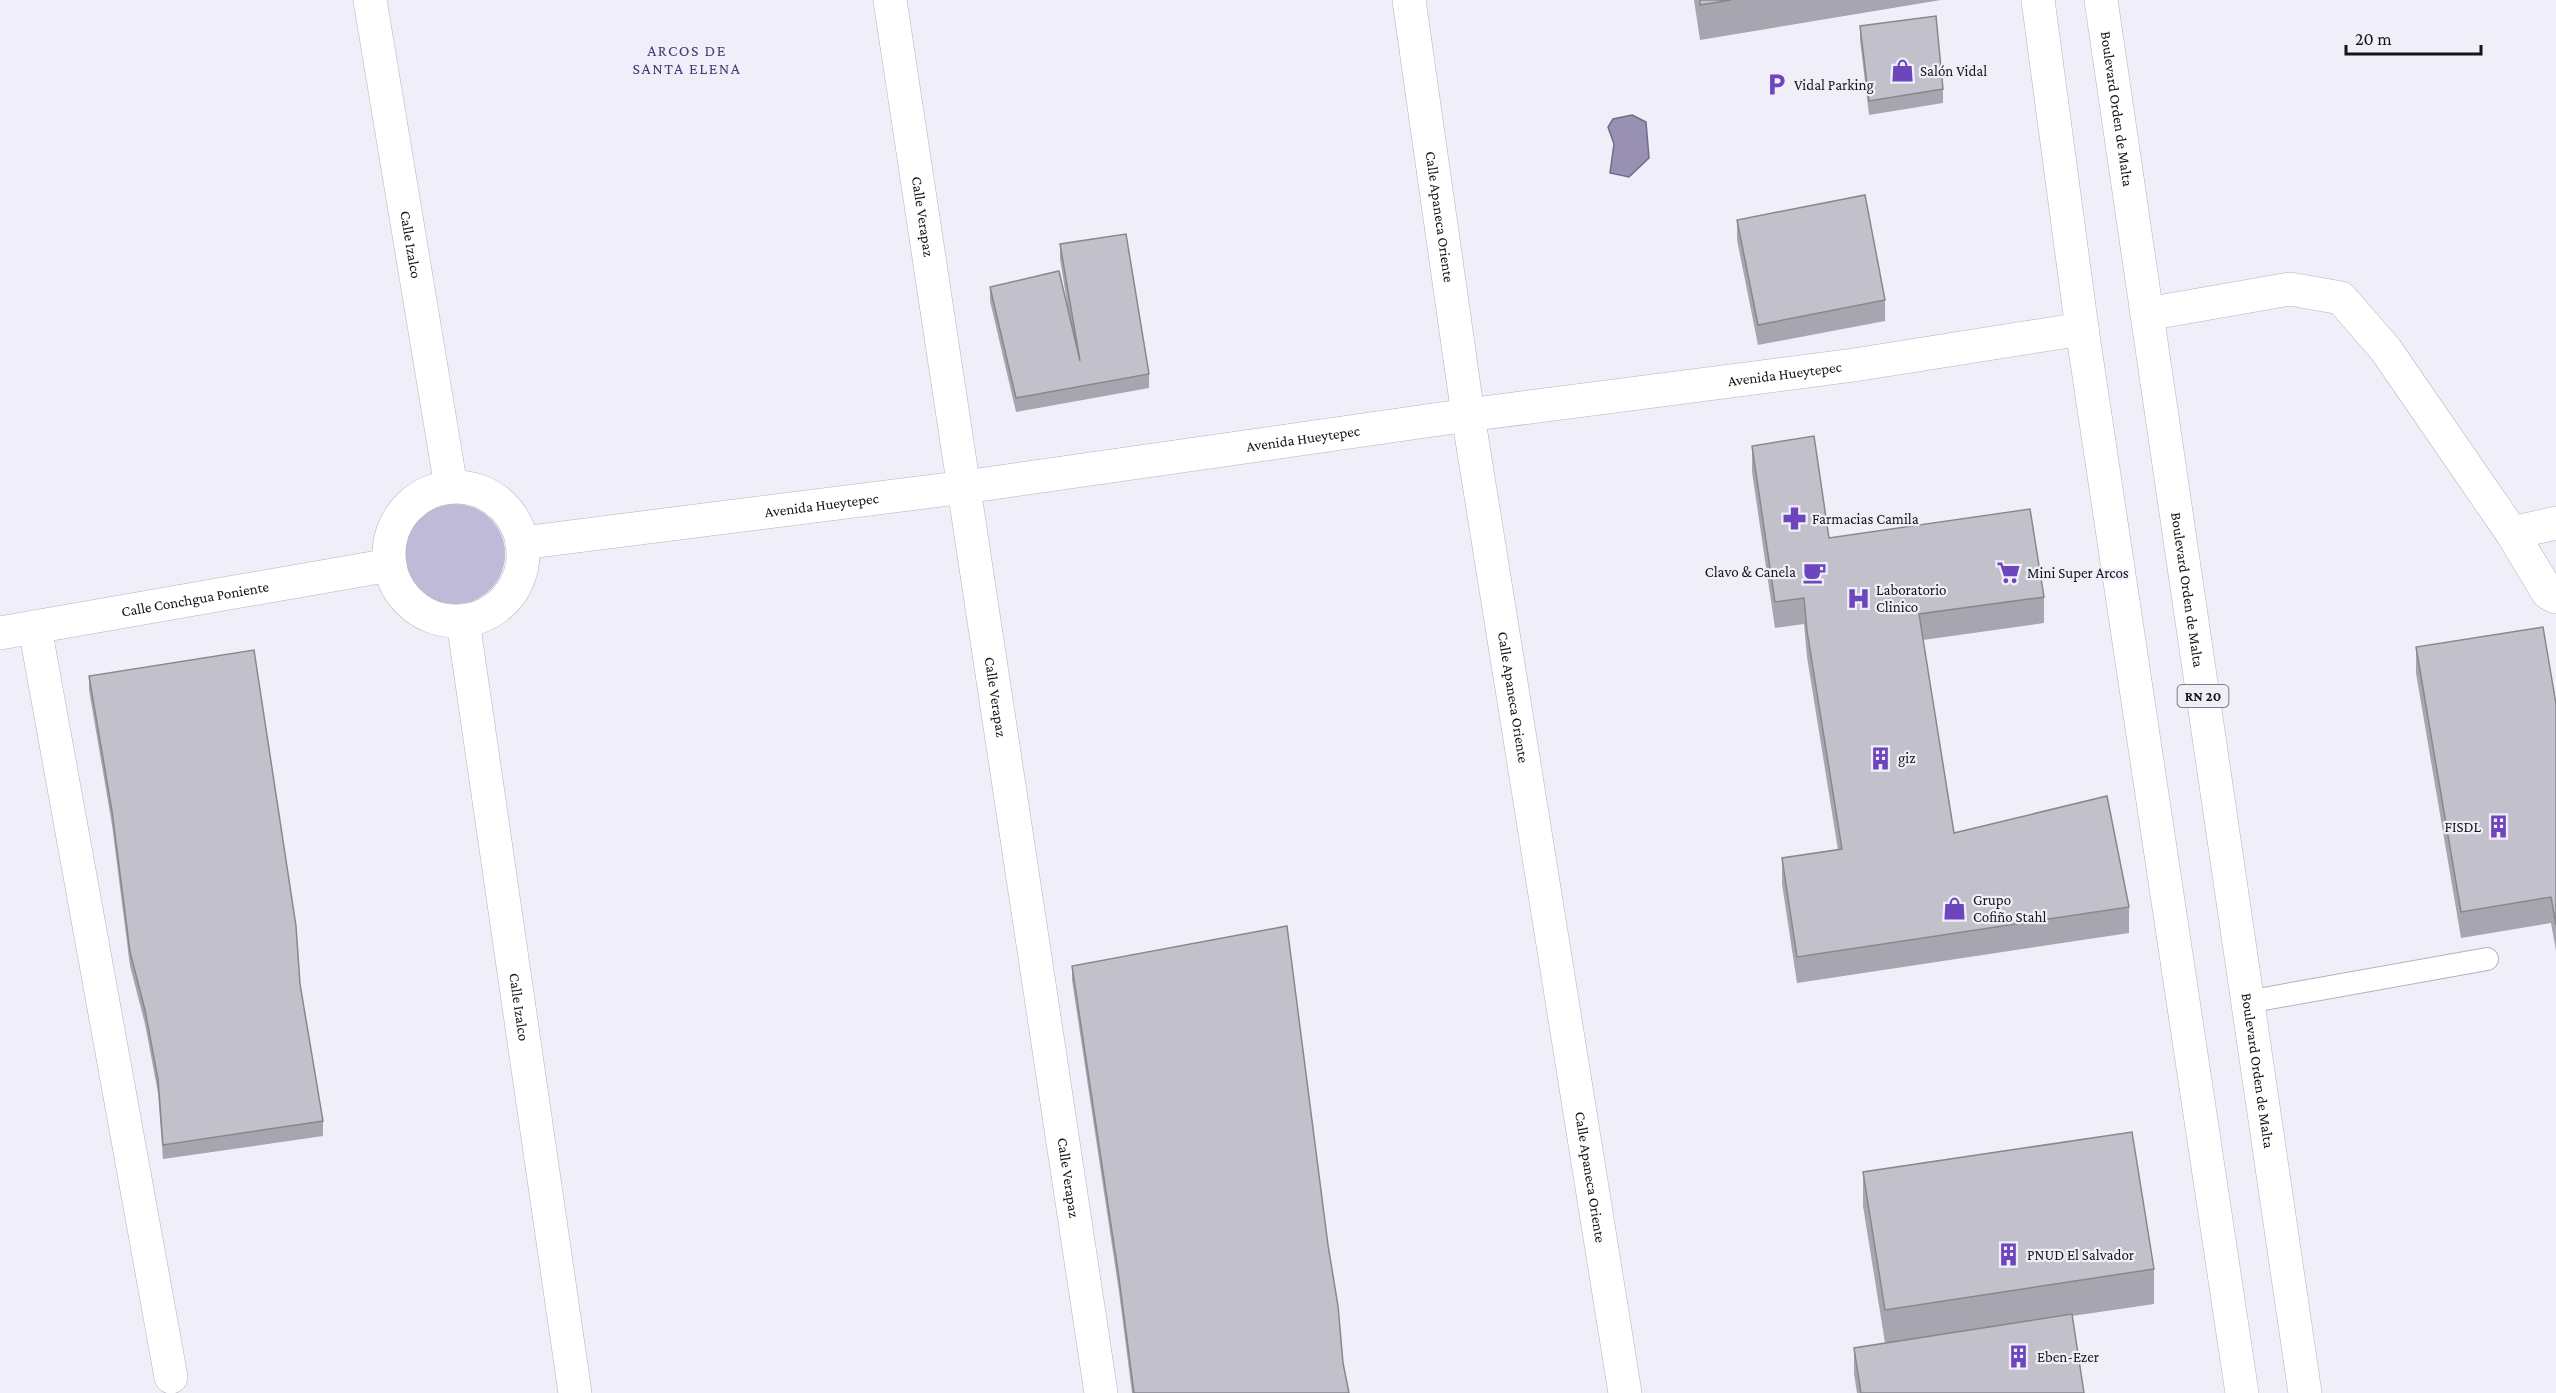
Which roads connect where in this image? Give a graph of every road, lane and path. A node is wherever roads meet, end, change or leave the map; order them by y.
1 (370, 0) edge
2 (890, 0) edge
3 (1409, 0) edge
4 (2038, 0) edge
5 (2101, 0) edge
6 (2147, 314) junction
7 (2082, 329) junction
8 (1468, 415) junction
9 (451, 487) junction
10 (965, 488) junction
11 (2556, 523) edge
12 (2512, 533) junction
13 (522, 543) junction
14 (390, 565) junction
15 (2556, 597) edge
16 (463, 621) junction
17 (35, 628) junction
18 (0, 633) edge
19 (2487, 959) dead end
20 (2247, 1002) junction
21 (171, 1377) dead end
22 (569, 1392) edge
23 (1101, 1393) edge
24 (1625, 1393) edge
25 (2242, 1393) edge
26 (2305, 1393) edge

1 - 9 main road, Calle Izalco
2 - 10 main road, Calle Verapaz
3 - 8 main road, Calle Apaneca Oriente
4 - 7 main road
5 - 6 main road, Boulevard Orden de Malta / RN 20
6 - 12 main road
6 - 20 main road, Boulevard Orden de Malta / RN 20
7 - 8 main road, Avenida Hueytepec
7 - 25 main road
8 - 10 main road, Avenida Hueytepec
8 - 24 main road, Calle Apaneca Oriente
9 - 13 main road
9 - 14 main road
10 - 13 main road, Avenida Hueytepec
10 - 23 main road, Calle Verapaz
11 - 12 main road
12 - 15 main road
13 - 16 main road
14 - 16 main road
14 - 17 main road, Calle Conchgua Poniente
16 - 22 main road, Calle Izalco
17 - 18 main road, Calle Conchgua Poniente
17 - 21 main road
19 - 20 lane
20 - 26 main road, Boulevard Orden de Malta / RN 20

